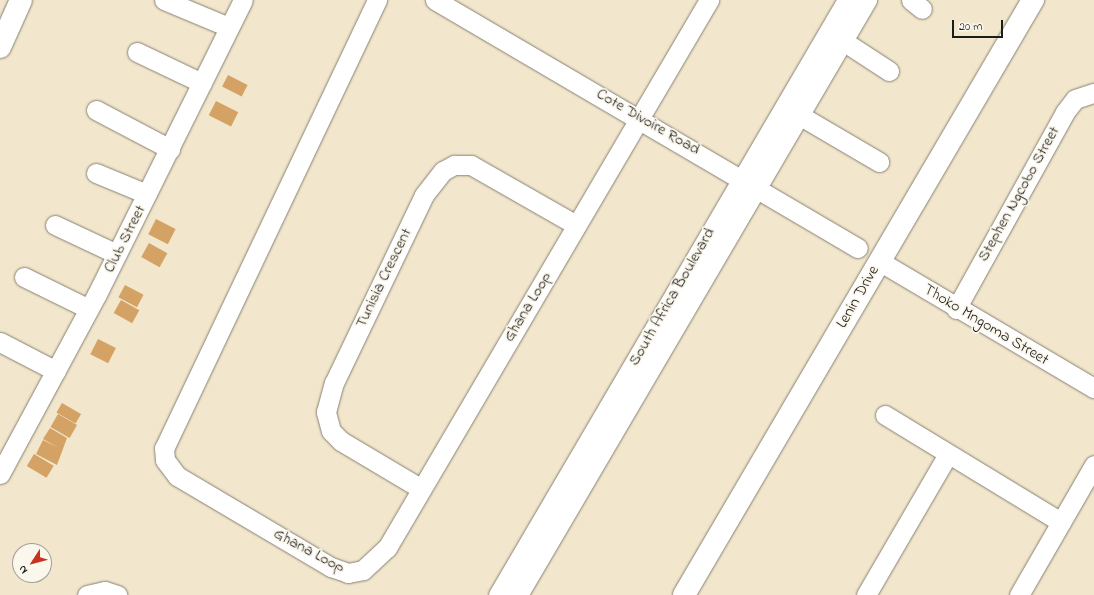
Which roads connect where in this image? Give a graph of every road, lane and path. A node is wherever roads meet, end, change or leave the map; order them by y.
1 (21, 0) edge
2 (164, 0) edge
3 (242, 0) edge
4 (377, 0) edge
5 (435, 0) edge
6 (709, 0) edge
7 (847, 0) edge
8 (867, 0) edge
9 (1033, 0) edge
10 (229, 27) junction
11 (843, 41) junction
12 (0, 47) edge
13 (137, 52) dead end
14 (890, 71) dead end
15 (202, 83) junction
16 (1094, 94) edge
17 (96, 110) dead end
18 (799, 115) junction
19 (640, 117) junction
20 (170, 149) junction
21 (879, 162) dead end
22 (96, 173) dead end
23 (742, 178) junction
24 (759, 188) junction
25 (147, 194) junction
26 (55, 225) dead end
27 (576, 225) junction
28 (858, 248) dead end
29 (116, 254) junction
30 (879, 261) junction
31 (24, 277) dead end
32 (89, 309) junction
33 (956, 309) junction
34 (0, 342) edge
35 (56, 370) junction
36 (1094, 388) edge
37 (885, 415) dead end
38 (948, 454) junction
39 (1094, 465) edge
40 (0, 474) edge
41 (420, 488) junction
42 (1061, 522) junction
43 (87, 595) edge
44 (117, 595) edge
45 (498, 595) edge
46 (518, 595) edge
47 (684, 595) edge
48 (866, 595) edge
49 (1019, 595) edge

1 - 12 main road
2 - 10 street
3 - 10 street, Club Street
4 - 41 street, Ghana Loop
5 - 19 street, Cote Divoire Road
6 - 19 street, Ghana Loop
7 - 23 street, South Africa Boulevard
8 - 11 street, South Africa Boulevard
9 - 30 main road, Lenin Drive
10 - 15 street, Club Street
11 - 14 street
11 - 18 street, South Africa Boulevard
13 - 15 street
15 - 20 street, Club Street
16 - 33 street, Stephen Ngcobo Street
17 - 20 street
18 - 21 street
18 - 24 street, South Africa Boulevard
19 - 23 street, Cote Divoire Road
19 - 27 street, Ghana Loop
20 - 25 street, Club Street
22 - 25 street
23 - 24 street, Cote Divoire Road
23 - 45 street, South Africa Boulevard
24 - 28 street, Cote Divoire Road
24 - 46 street, South Africa Boulevard
25 - 29 street, Club Street
26 - 29 street
27 - 41 street, Ghana Loop
27 - 41 street, Tunisia Crescent
29 - 32 street, Club Street
30 - 33 street, Thoko Mngoma Street
30 - 47 main road, Lenin Drive
31 - 32 street
32 - 35 street, Club Street
33 - 36 street, Thoko Mngoma Street
34 - 35 street
35 - 40 street, Club Street
37 - 38 street
38 - 42 street
38 - 48 street
39 - 42 street
42 - 49 street
43 - 44 street

